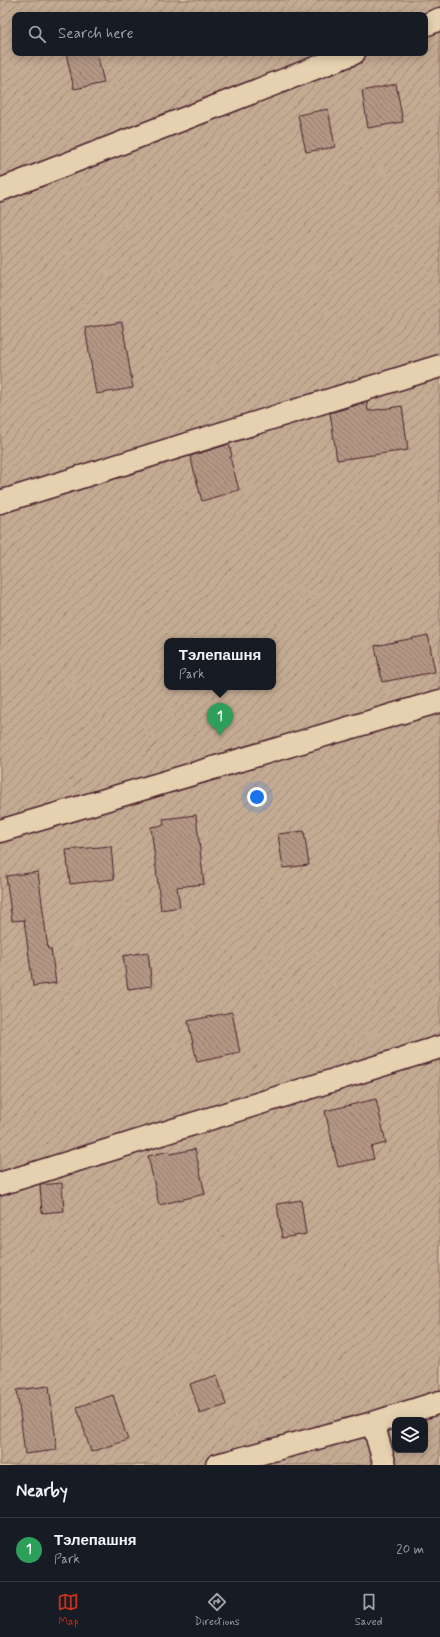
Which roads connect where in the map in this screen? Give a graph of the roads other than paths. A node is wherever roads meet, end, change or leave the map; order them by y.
1 (440, 19) edge
2 (428, 24) edge
3 (346, 56) edge
4 (0, 190) edge
5 (440, 366) edge
6 (0, 502) edge
7 (440, 701) edge
8 (0, 832) edge
9 (440, 1047) edge
10 (0, 1184) edge
11 (440, 1402) edge
12 (373, 1424) junction
13 (217, 1465) edge
14 (385, 1465) edge

1 - 2 street
3 - 4 street
5 - 6 street
7 - 8 street
9 - 10 street
11 - 12 street
12 - 13 street
12 - 14 street

